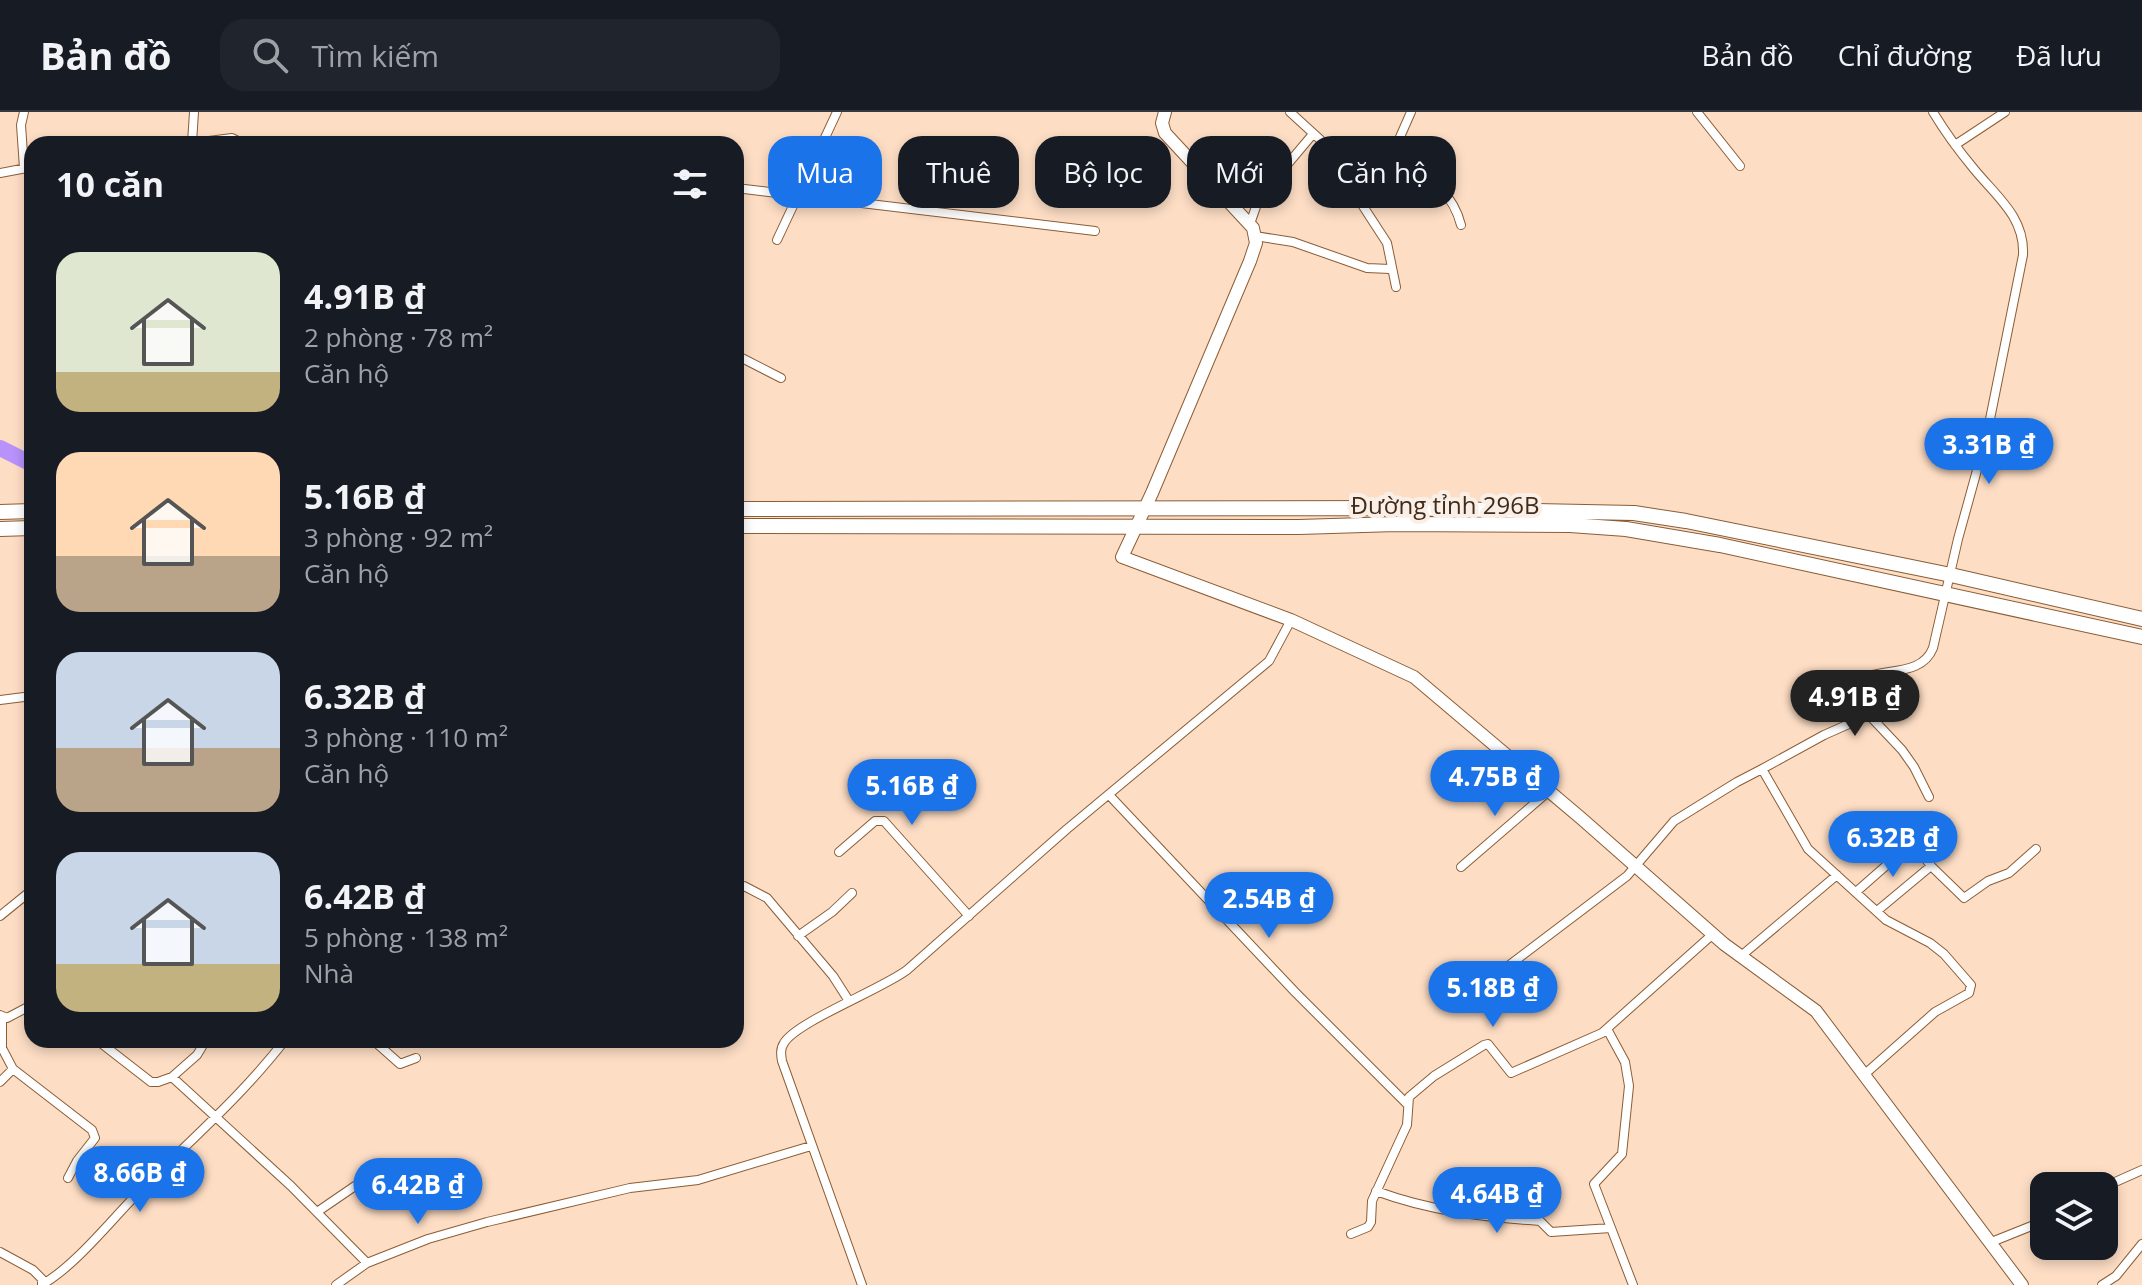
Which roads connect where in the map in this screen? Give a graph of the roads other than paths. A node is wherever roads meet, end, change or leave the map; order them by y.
1 (24, 112) edge
2 (194, 112) edge
3 (837, 112) edge
4 (1165, 112) edge
5 (1290, 112) edge
6 (1411, 112) edge
7 (1697, 112) edge
8 (1933, 112) edge
9 (2005, 112) edge
10 (1313, 134) junction
11 (192, 136) edge
12 (825, 136) edge
13 (1315, 136) edge
14 (1400, 136) edge
15 (24, 143) edge
16 (1955, 145) junction
17 (1740, 166) dead end
18 (24, 169) edge
19 (0, 173) edge
20 (744, 189) edge
21 (768, 192) edge
22 (882, 205) edge
23 (791, 208) edge
24 (1364, 208) edge
25 (1455, 208) edge
26 (1461, 225) dead end
27 (1253, 230) junction
28 (1095, 231) dead end
29 (777, 240) dead end
30 (1390, 269) junction
31 (1396, 287) dead end
32 (744, 359) edge
33 (781, 378) dead end
34 (744, 509) edge
35 (1144, 510) junction
36 (24, 511) edge
37 (0, 512) edge
38 (744, 526) edge
39 (1137, 527) junction
40 (24, 528) edge
41 (0, 529) edge
42 (1951, 575) junction
43 (1945, 594) junction
44 (2142, 619) edge
45 (1291, 620) junction
46 (2142, 637) edge
47 (24, 697) edge
48 (0, 700) edge
49 (1869, 715) junction
50 (1762, 769) junction
51 (1549, 791) junction
52 (1110, 796) junction
53 (1929, 797) dead end
54 (2036, 849) dead end
55 (839, 852) dead end
56 (1637, 866) junction
57 (1931, 866) junction
58 (1461, 867) dead end
59 (1837, 875) junction
60 (744, 886) edge
61 (1856, 892) junction
62 (852, 893) dead end
63 (24, 896) edge
64 (1877, 911) junction
65 (0, 916) edge
66 (969, 916) junction
67 (1713, 934) junction
68 (798, 936) junction
69 (1741, 956) junction
70 (1487, 982) dead end
71 (849, 1001) junction
72 (24, 1010) edge
73 (1, 1015) edge
74 (1607, 1029) junction
75 (107, 1048) edge
76 (201, 1048) edge
77 (278, 1048) edge
78 (382, 1048) edge
79 (416, 1058) dead end
80 (13, 1069) junction
81 (1865, 1074) junction
82 (172, 1077) junction
83 (0, 1082) edge
84 (1407, 1104) junction
85 (216, 1115) junction
86 (811, 1146) junction
87 (2142, 1170) edge
88 (68, 1178) dead end
89 (2118, 1181) edge
90 (355, 1186) dead end
91 (1376, 1191) junction
92 (317, 1212) junction
93 (2030, 1227) edge
94 (1611, 1228) junction
95 (1351, 1234) dead end
96 (1989, 1243) junction
97 (2142, 1244) edge
98 (0, 1252) edge
99 (367, 1263) junction
100 (42, 1285) edge
101 (336, 1285) edge
102 (862, 1285) edge
103 (1633, 1285) edge
104 (2022, 1285) edge
105 (2102, 1285) edge

1 - 15 street
2 - 11 street
3 - 12 street
4 - 27 street
5 - 10 street
6 - 14 street
7 - 17 street
8 - 16 street
9 - 16 street
10 - 13 street
10 - 27 street
16 - 42 street
18 - 19 street
20 - 21 street
22 - 28 street
23 - 29 street
24 - 30 street
25 - 26 street
27 - 30 street
27 - 35 street
30 - 31 street
32 - 33 street
34 - 35 main road, Đường tỉnh 296B
35 - 39 street
35 - 42 main road, Đường tỉnh 296B
36 - 37 main road
38 - 39 main road, Đường tỉnh 296B
39 - 43 main road, Đường tỉnh 296B
39 - 45 street
40 - 41 main road
42 - 43 street
42 - 44 main road, Đường tỉnh 296B
43 - 46 main road, Đường tỉnh 296B
43 - 49 street
45 - 51 street
45 - 52 street
47 - 48 street
49 - 50 street
49 - 53 street
50 - 56 street
50 - 59 street
51 - 56 street
51 - 58 street
52 - 66 street
52 - 84 street
54 - 57 street
55 - 66 street
56 - 67 street
56 - 70 street
57 - 61 street
57 - 64 street
59 - 61 street
59 - 69 street
60 - 68 street
61 - 64 street
62 - 68 street
63 - 65 street
64 - 81 street
66 - 71 street
67 - 69 street
67 - 74 street
68 - 71 street
69 - 81 street
71 - 86 street
72 - 73 street
73 - 80 street
74 - 84 street
74 - 94 street
75 - 82 street
76 - 82 street
77 - 85 street
78 - 79 street
80 - 83 street
80 - 88 street
81 - 96 street
82 - 85 street
84 - 91 street
85 - 92 street
85 - 100 street
86 - 99 street
86 - 102 street
87 - 89 street
90 - 92 street
91 - 94 street
91 - 95 street
92 - 99 street
93 - 96 street
94 - 103 street
96 - 104 street
97 - 105 street
98 - 100 street
99 - 101 street

